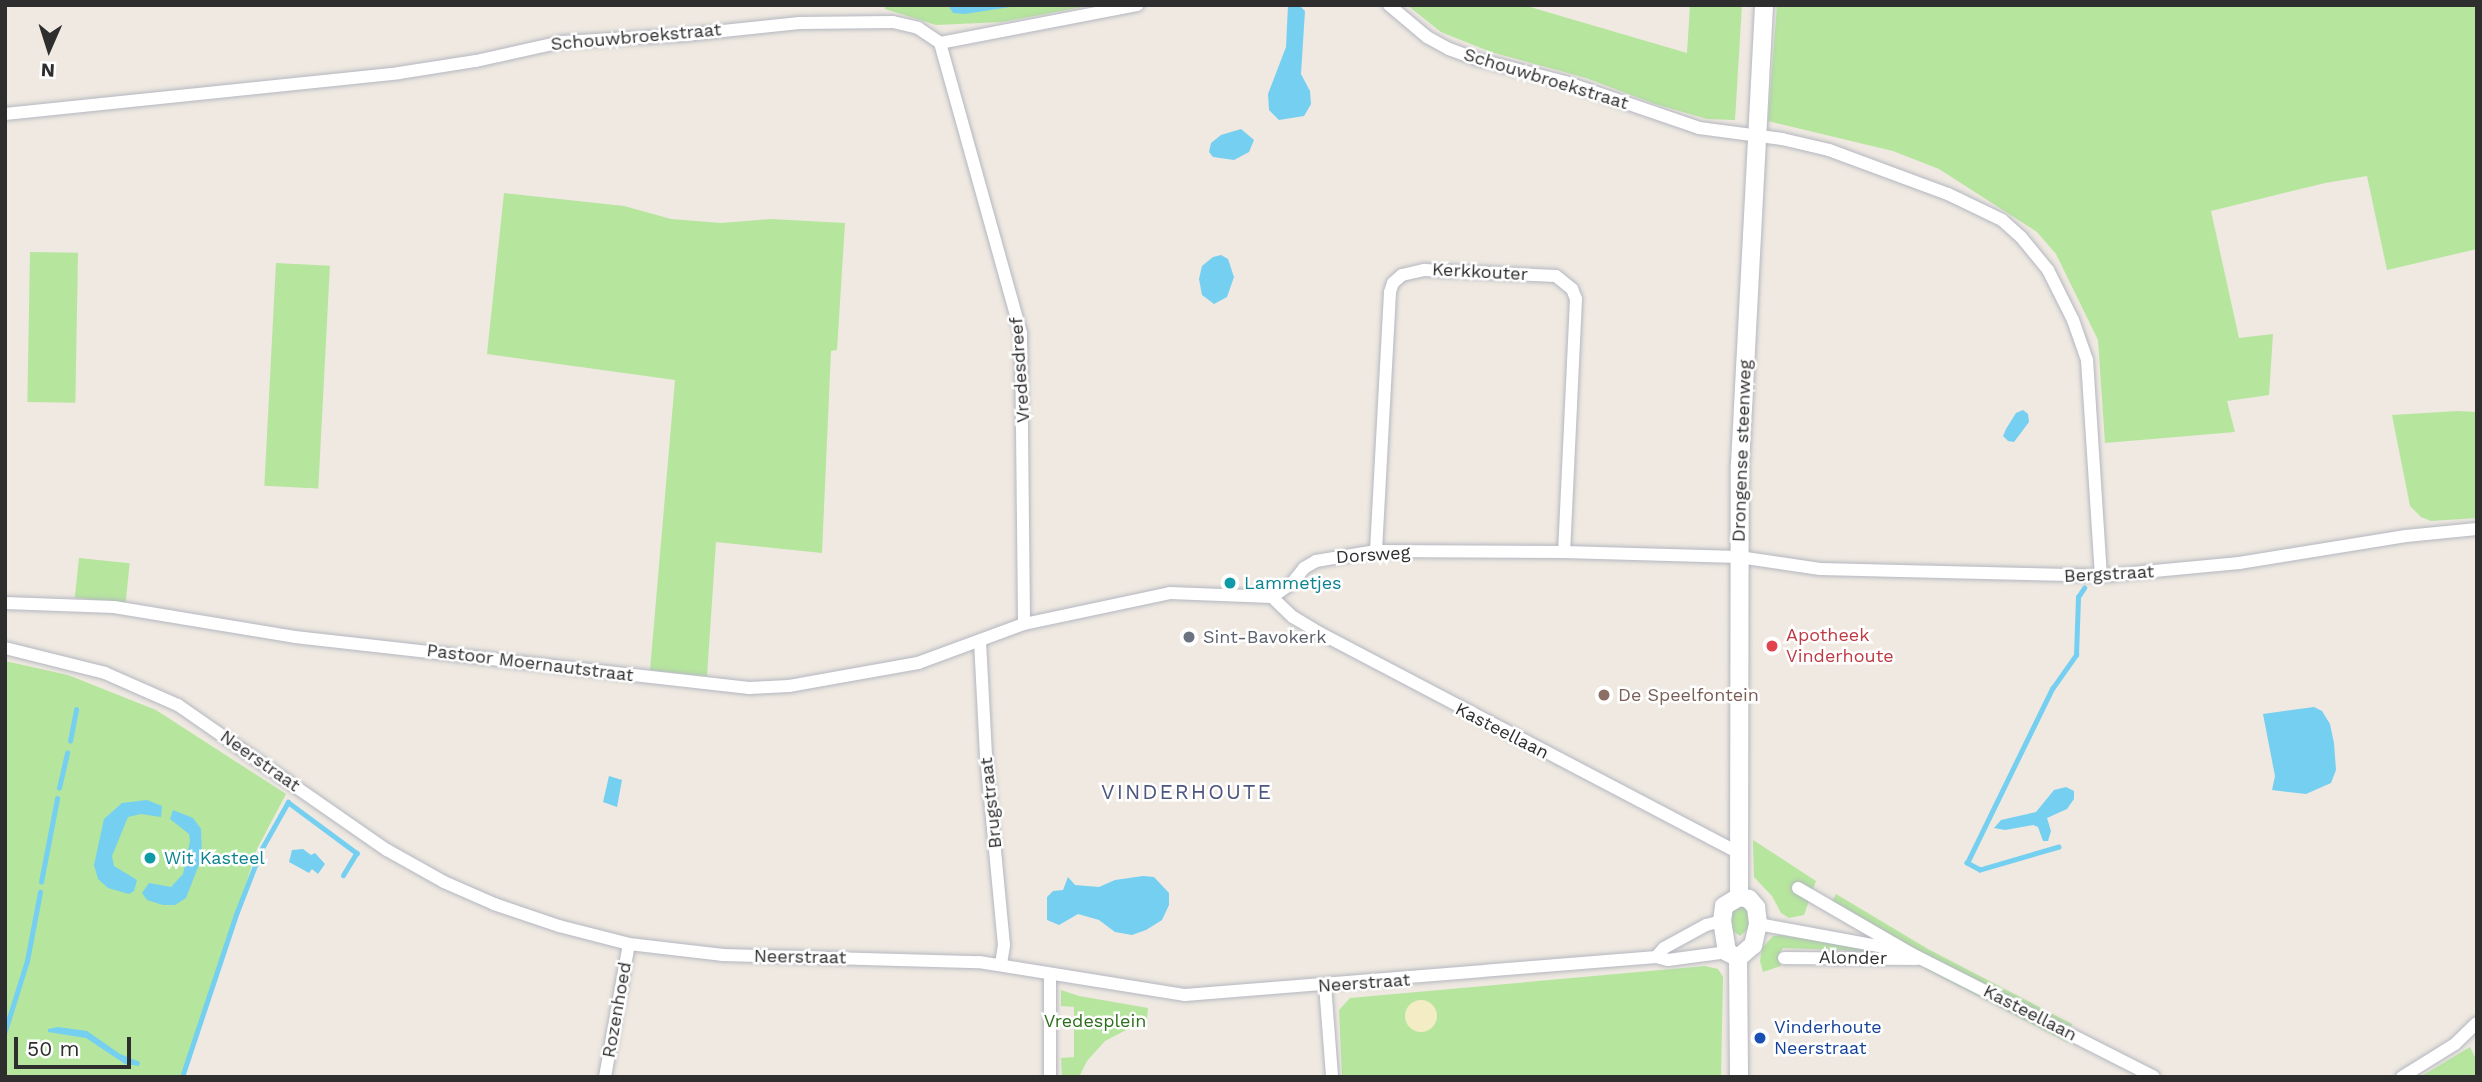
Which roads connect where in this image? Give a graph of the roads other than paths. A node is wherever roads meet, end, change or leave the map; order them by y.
1 (1137, 5) edge
2 (1389, 5) edge
3 (1764, 5) edge
4 (940, 43) junction
5 (5, 114) edge
6 (1756, 135) junction
7 (2477, 529) edge
8 (1376, 551) junction
9 (1564, 552) junction
10 (1739, 557) junction
11 (2101, 576) junction
12 (1272, 597) junction
13 (29, 601) junction
14 (5, 603) edge
15 (5, 611) edge
16 (1024, 624) junction
17 (980, 641) junction
18 (9, 646) edge
19 (1739, 853) junction
20 (1798, 888) dead end
21 (1739, 897) junction
22 (1722, 920) junction
23 (1758, 924) junction
24 (629, 944) junction
25 (1905, 950) junction
26 (1733, 955) junction
27 (1656, 957) junction
28 (1784, 958) dead end
29 (1921, 959) junction
30 (1002, 965) junction
31 (1050, 974) junction
32 (1325, 985) junction
33 (2477, 1024) edge
34 (605, 1077) edge
35 (1050, 1077) edge
36 (1332, 1077) edge
37 (1739, 1077) edge
38 (2154, 1077) edge
39 (2402, 1077) edge

1 - 4 street
2 - 6 street, Schouwbroekstraat
3 - 6 street, Drongense steenweg
4 - 5 street, Schouwbroekstraat
4 - 16 street, Vredesdreef
6 - 10 street, Drongense steenweg
6 - 11 street, Schouwbroekstraat
7 - 11 street, Bergstraat
8 - 9 street, Dorsweg
8 - 9 street, Kerkkouter
8 - 12 street, Dorsweg
9 - 10 street, Dorsweg
10 - 11 street, Bergstraat
10 - 19 street, Drongense steenweg
12 - 16 street
12 - 19 street, Kasteellaan
13 - 14 street, Pastoor Moernautstraat
13 - 15 street, Pastoor Moernautstraat
13 - 17 street, Pastoor Moernautstraat
16 - 17 street, Pastoor Moernautstraat
17 - 30 street, Brugstraat
18 - 24 street, Neerstraat
19 - 21 street, Drongense steenweg
20 - 25 street, Kasteellaan
21 - 22 street
21 - 23 street
22 - 26 street
22 - 27 street
23 - 25 street, Kasteellaan
23 - 26 street
24 - 30 street, Neerstraat
24 - 34 street, Rozenhoed
25 - 29 street, Kasteellaan
26 - 27 street, Neerstraat
26 - 37 street
27 - 32 street, Neerstraat
28 - 29 street, Alonder
29 - 38 street, Kasteellaan
30 - 31 street, Neerstraat
31 - 32 street, Neerstraat
31 - 35 street
32 - 36 street
33 - 39 street

